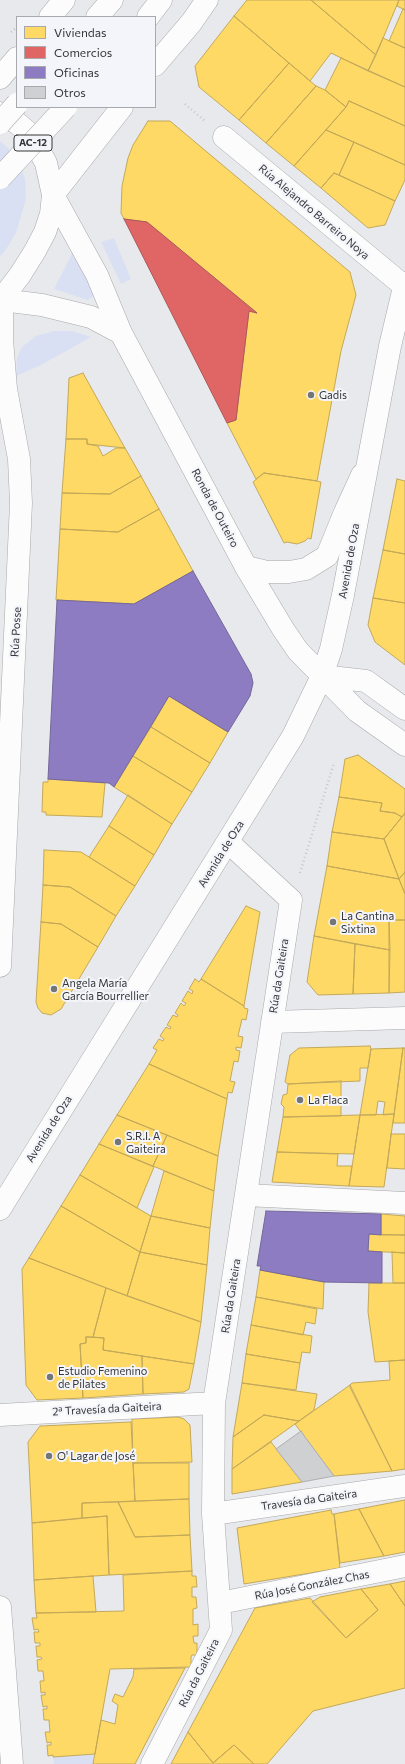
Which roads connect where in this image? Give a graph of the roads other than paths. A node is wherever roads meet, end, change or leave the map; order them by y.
1 (64, 0) edge
2 (161, 0) edge
3 (207, 0) edge
4 (51, 16) edge
5 (149, 16) edge
6 (16, 59) edge
7 (156, 64) edge
8 (0, 78) edge
9 (16, 105) edge
10 (65, 108) edge
11 (121, 108) edge
12 (0, 113) edge
13 (0, 123) edge
14 (224, 138) dead end
15 (0, 178) edge
16 (53, 195) junction
17 (404, 285) edge
18 (1, 301) edge
19 (121, 333) junction
20 (366, 468) junction
21 (246, 567) junction
22 (322, 676) junction
23 (405, 708) edge
24 (405, 745) edge
25 (228, 842) junction
26 (0, 966) edge
27 (405, 1018) edge
28 (272, 1022) junction
29 (29, 1161) junction
30 (246, 1195) junction
31 (0, 1196) edge
32 (405, 1203) edge
33 (0, 1209) edge
34 (214, 1403) junction
35 (0, 1415) edge
36 (405, 1486) edge
37 (213, 1514) junction
38 (405, 1566) edge
39 (220, 1603) junction
40 (0, 1607) edge
41 (12, 1764) edge
42 (152, 1764) edge

1 - 4 street
2 - 5 street
3 - 7 street
6 - 8 street
9 - 13 street, bridge
10 - 15 street, AC-12, bridge
11 - 16 street
12 - 16 street
14 - 17 street, Rúa Alejandro Barreiro Noya
16 - 18 street
16 - 19 street, Ronda de Outeiro
17 - 20 street, Avenida de Oza
18 - 19 street
18 - 26 street, Rúa Posse
19 - 21 street, Ronda de Outeiro
20 - 21 street, Avenida de Oza
20 - 22 street, Avenida de Oza
21 - 22 street, Ronda de Outeiro
22 - 23 street
22 - 24 street, Ronda de Outeiro
22 - 25 street, Avenida de Oza
25 - 28 street, Rúa da Gaiteira
25 - 29 street, Avenida de Oza
27 - 28 street
28 - 30 street, Rúa da Gaiteira
29 - 31 street
29 - 33 street, Avenida de Oza
30 - 32 street
30 - 34 street, Rúa da Gaiteira
34 - 35 street, 2ª Travesía da Gaiteira
34 - 37 street, Rúa da Gaiteira
36 - 37 street, Travesía da Gaiteira
37 - 39 street, Rúa da Gaiteira
38 - 39 street, Rúa José González Chas
39 - 42 street, Rúa da Gaiteira
40 - 41 street

